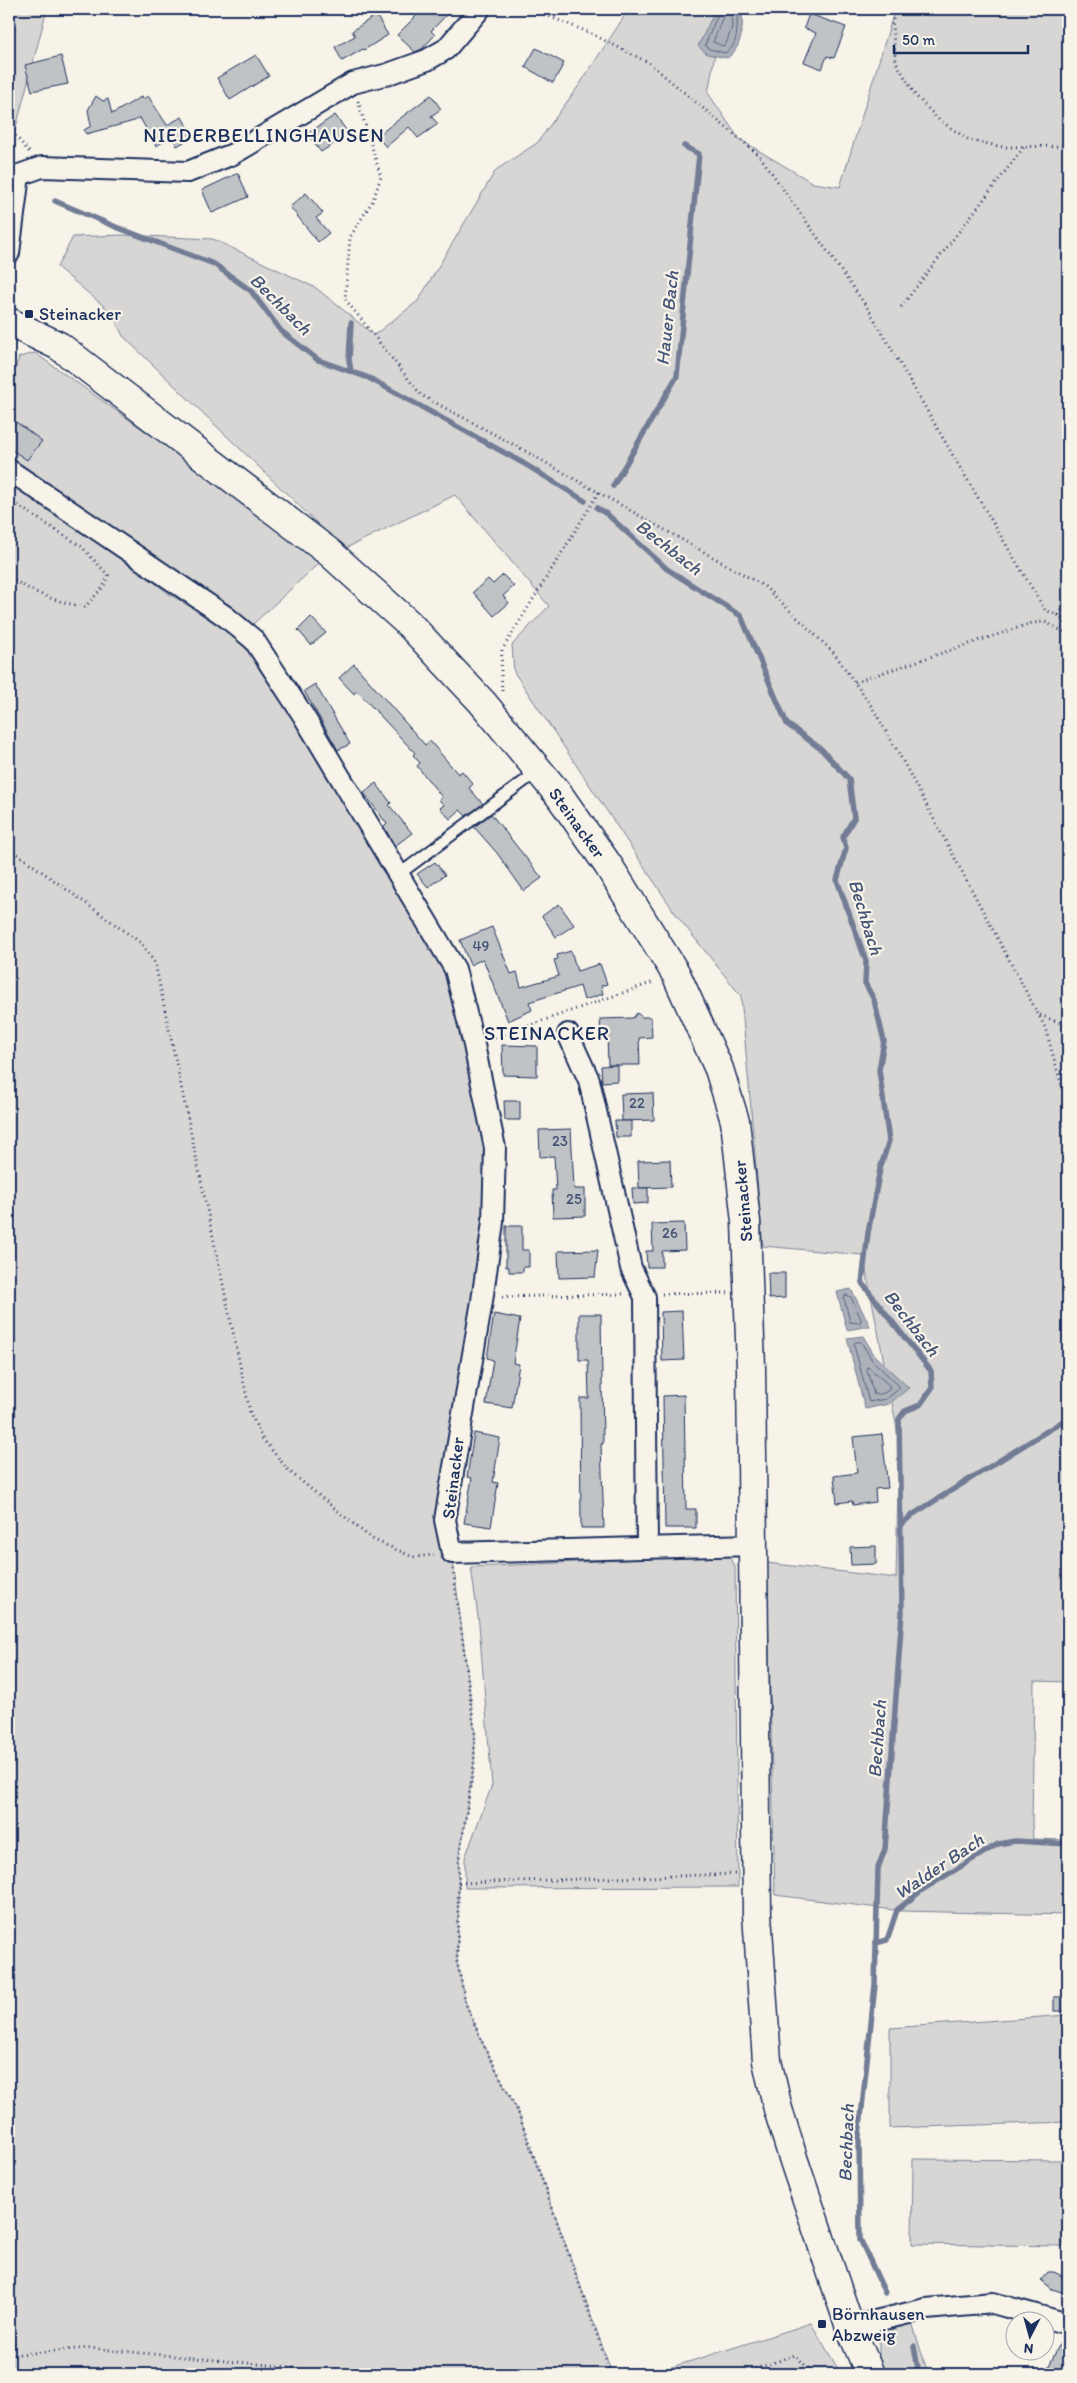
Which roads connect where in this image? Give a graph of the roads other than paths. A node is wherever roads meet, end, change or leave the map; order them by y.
1 (480, 9) edge
2 (9, 253) edge
3 (9, 322) edge
4 (9, 470) edge
5 (538, 770) junction
6 (398, 875) junction
7 (568, 1034) dead end
8 (753, 1545) junction
9 (647, 1548) junction
10 (1068, 2324) edge
11 (850, 2326) junction
12 (870, 2374) edge

1 - 2 street
3 - 5 main road, Steinacker
4 - 6 street, Steinacker
5 - 6 lane
5 - 8 main road, Steinacker
6 - 9 street, Steinacker
7 - 9 street
8 - 9 street
8 - 11 main road, Steinacker
10 - 11 street
11 - 12 main road, Steinacker

